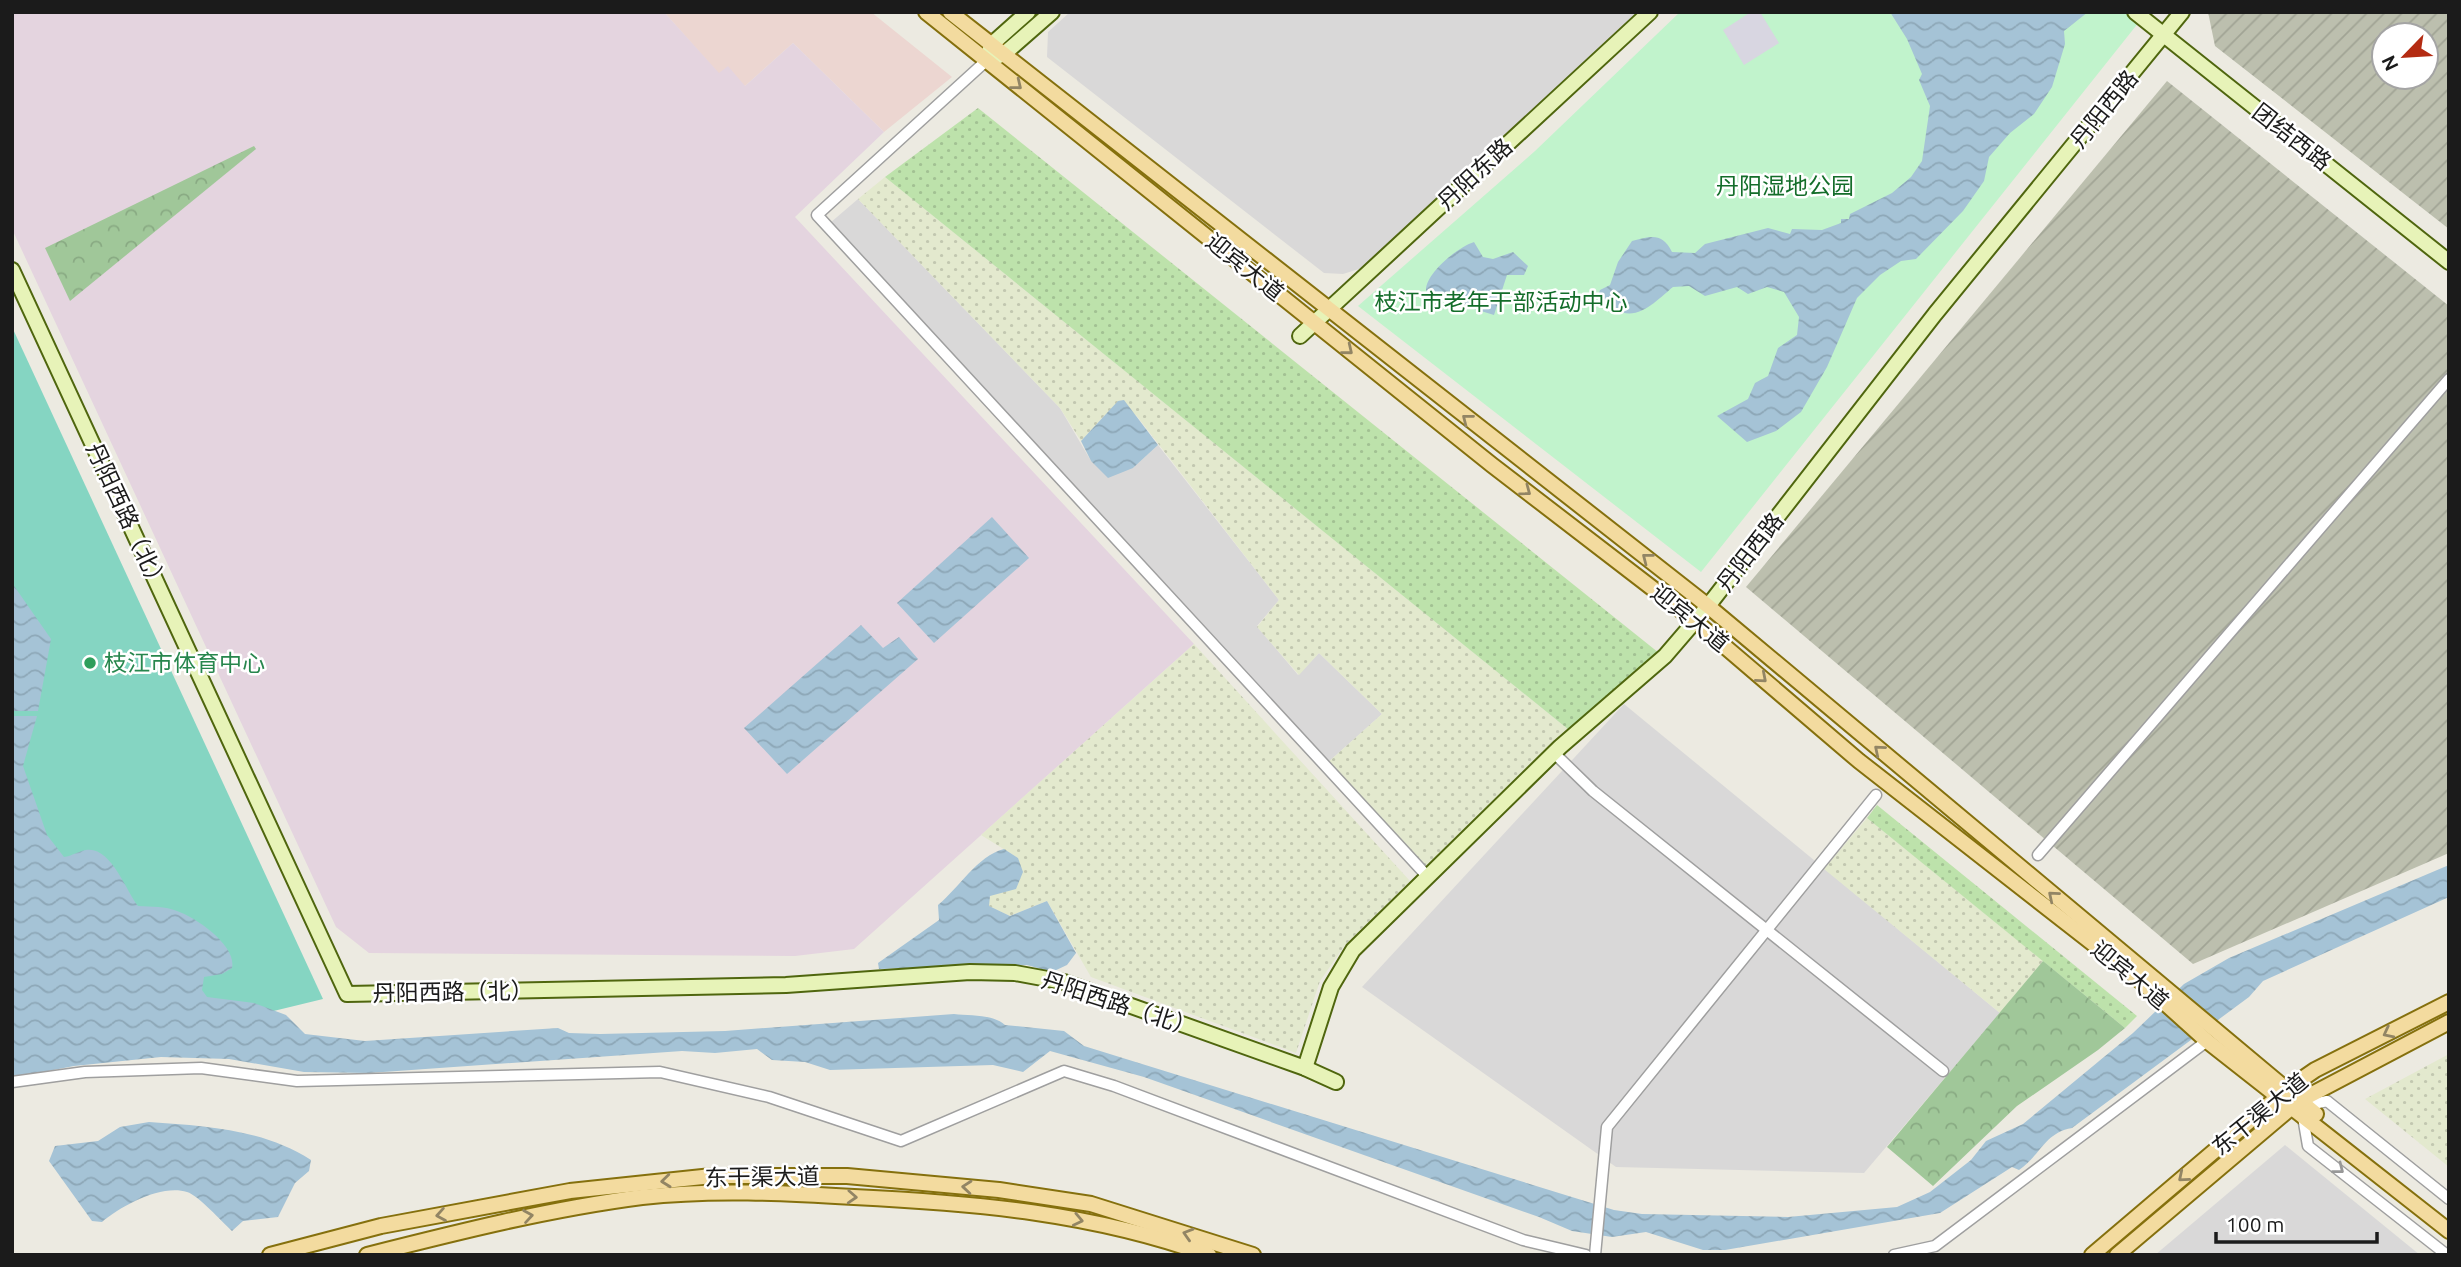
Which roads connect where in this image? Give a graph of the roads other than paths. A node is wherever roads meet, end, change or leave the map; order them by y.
1 (926, 12) edge
2 (950, 12) edge
3 (1028, 12) edge
4 (1052, 12) edge
5 (1650, 12) edge
6 (2135, 12) edge
7 (2182, 12) edge
8 (2164, 35) junction
9 (991, 45) junction
10 (1004, 54) junction
11 (986, 61) junction
12 (2449, 262) edge
13 (12, 270) edge
14 (1328, 310) junction
15 (1315, 323) junction
16 (1300, 336) dead end
17 (2449, 379) edge
18 (1708, 606) junction
19 (1695, 621) junction
20 (1554, 753) junction
21 (1876, 795) dead end
22 (2038, 855) dead end
23 (1428, 877) junction
24 (1767, 929) junction
25 (2157, 990) junction
26 (2449, 1002) edge
27 (2449, 1022) edge
28 (2203, 1032) junction
29 (1305, 1068) junction
30 (1943, 1071) dead end
31 (12, 1082) edge
32 (1336, 1082) dead end
33 (2282, 1093) junction
34 (2300, 1108) junction
35 (2449, 1199) edge
36 (2449, 1222) edge
37 (2449, 1231) edge
38 (270, 1255) edge
39 (367, 1255) edge
40 (1209, 1255) edge
41 (1253, 1255) edge
42 (1586, 1255) edge
43 (1595, 1255) edge
44 (1894, 1255) edge
45 (2092, 1255) edge
46 (2117, 1255) edge
47 (2447, 1255) edge

1 - 11 main road, 迎宾大道
2 - 9 main road, 迎宾大道
3 - 9 street
4 - 10 street
5 - 14 street, 丹阳东路
6 - 8 street, 团结西路
7 - 8 street, 丹阳西路
8 - 12 street, 团结西路
8 - 18 street, 丹阳西路
9 - 10 main road, 迎宾大道
9 - 11 street
10 - 11 street
10 - 14 main road, 迎宾大道
11 -> 15 main road, 迎宾大道
11 - 23 street
13 - 29 street, 丹阳西路（北）
14 - 15 street, 丹阳东路
18 -> 14 main road, 迎宾大道
15 - 16 street, 丹阳东路
15 -> 19 main road, 迎宾大道
17 - 22 street
18 - 19 street, 丹阳西路
25 -> 18 main road, 迎宾大道
19 - 20 street, 丹阳西路
19 -> 25 main road, 迎宾大道
20 - 23 street, 丹阳西路
20 - 24 street
21 - 24 street
23 - 29 street, 丹阳西路
24 - 30 street
24 - 43 street
25 - 28 main road, 迎宾大道
26 -> 33 main road, 东干渠大道
27 - 34 main road, 东干渠大道
28 - 33 main road, 迎宾大道
28 - 44 street
29 - 32 street, 丹阳西路（北）
31 - 42 street
33 - 34 main road, 迎宾大道
33 -> 45 main road, 东干渠大道
34 - 35 street
34 - 36 main road, 迎宾大道
34 - 37 main road, 迎宾大道
34 - 46 main road, 东干渠大道
34 -> 47 street
41 -> 38 main road, 东干渠大道
39 -> 40 main road, 东干渠大道

